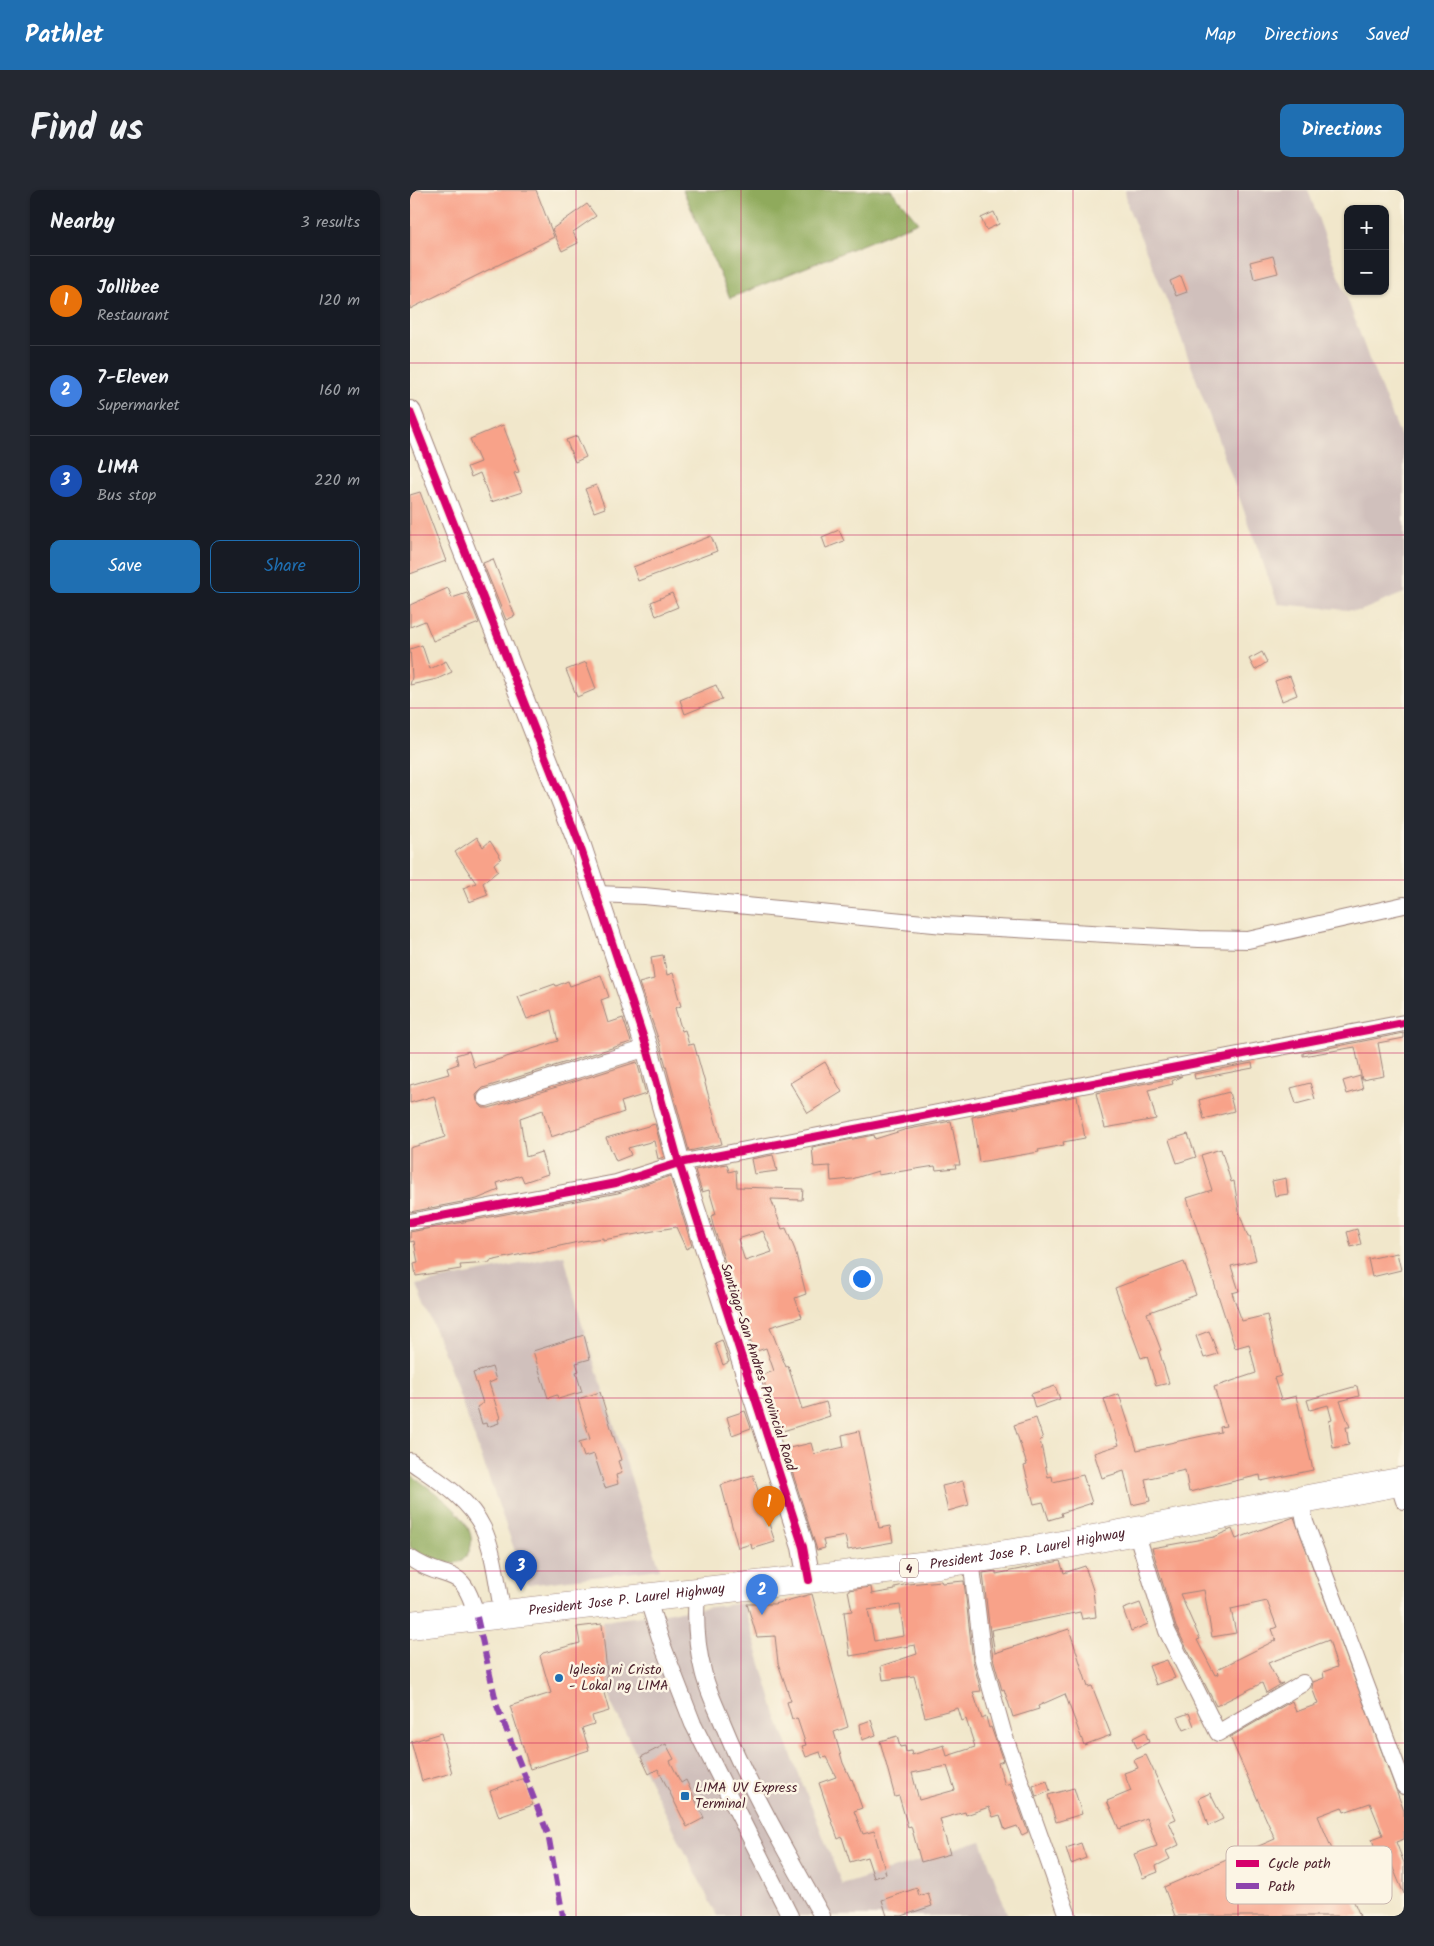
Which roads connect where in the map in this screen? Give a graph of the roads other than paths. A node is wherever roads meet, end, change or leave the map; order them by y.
1 (410, 412) edge
2 (598, 894) junction
3 (1404, 905) edge
4 (1404, 1023) edge
5 (647, 1048) junction
6 (486, 1098) dead end
7 (679, 1162) junction
8 (410, 1222) edge
9 (410, 1461) edge
10 (1402, 1488) edge
11 (1301, 1501) junction
12 (1136, 1531) junction
13 (410, 1558) edge
14 (971, 1559) junction
15 (809, 1580) junction
16 (697, 1592) junction
17 (647, 1598) junction
18 (490, 1616) junction
19 (410, 1625) edge
20 (1304, 1683) dead end
21 (1404, 1786) edge
22 (790, 1859) junction
23 (767, 1872) junction
24 (790, 1916) edge
25 (822, 1916) edge
26 (1068, 1916) edge

1 - 2 street, Santiago-San Andres Provincial Road
2 - 3 street
2 - 5 street, Santiago-San Andres Provincial Road
4 - 7 street
5 - 6 street
5 - 7 street, Santiago-San Andres Provincial Road
7 - 8 street
7 - 15 street, Santiago-San Andres Provincial Road
9 - 18 street
10 - 11 highway, President Jose P. Laurel Highway / 4
11 - 12 highway, President Jose P. Laurel Highway / 4
11 - 21 street
12 - 14 highway, President Jose P. Laurel Highway / 4
12 - 20 street
13 - 18 street
14 - 15 highway, President Jose P. Laurel Highway / 4
14 - 26 street
15 - 16 highway, President Jose P. Laurel Highway / 4
16 - 17 highway, President Jose P. Laurel Highway / 4
16 - 22 street
17 - 18 highway, President Jose P. Laurel Highway / 4
17 - 23 street
18 - 19 highway, President Jose P. Laurel Highway / 4
22 - 23 street
22 - 25 street
23 - 24 street

